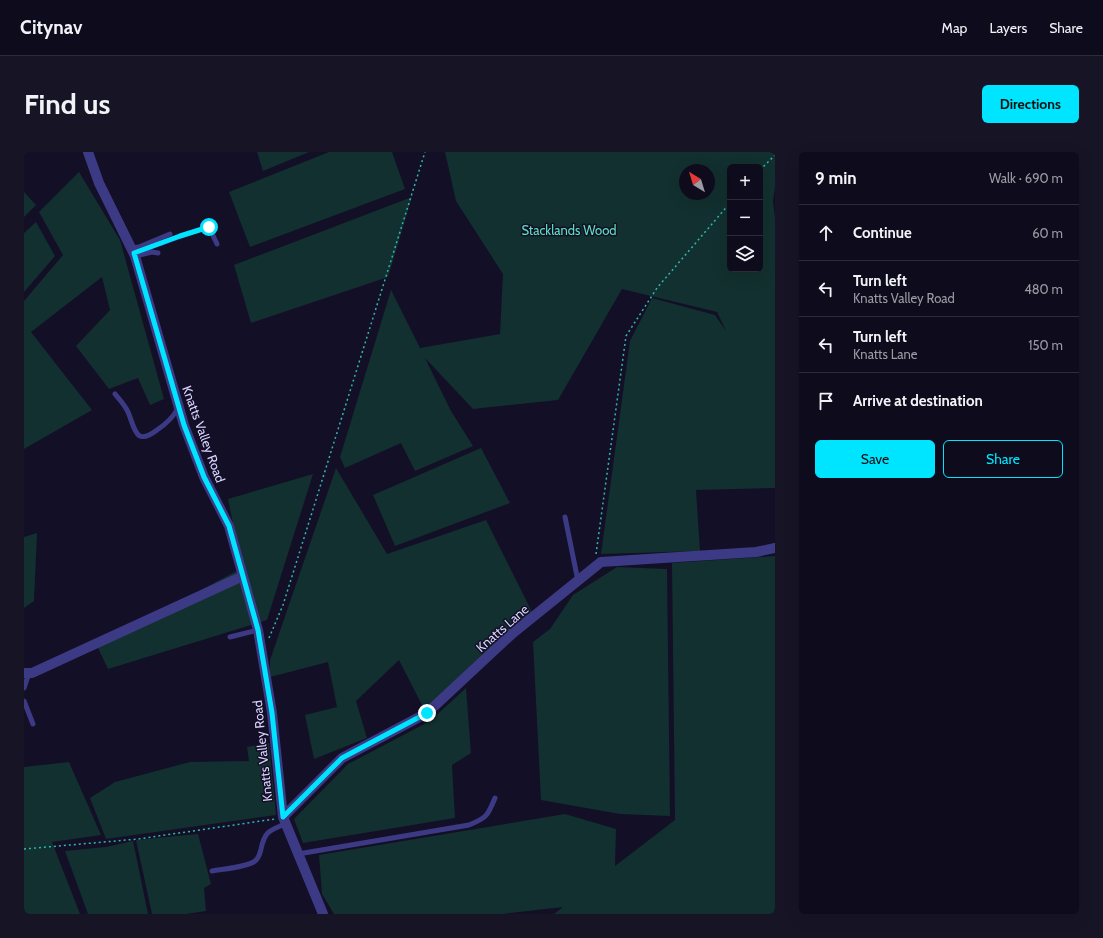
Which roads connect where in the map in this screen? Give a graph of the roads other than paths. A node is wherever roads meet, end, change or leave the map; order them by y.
1 (88, 152) edge
2 (170, 234) dead end
3 (217, 244) dead end
4 (158, 252) dead end
5 (133, 253) junction
6 (115, 394) dead end
7 (179, 407) junction
8 (565, 517) dead end
9 (775, 548) edge
10 (243, 576) junction
11 (578, 581) junction
12 (258, 630) junction
13 (230, 637) dead end
14 (26, 673) edge
15 (24, 688) edge
16 (24, 701) edge
17 (33, 724) dead end
18 (495, 798) dead end
19 (284, 821) junction
20 (298, 854) junction
21 (212, 871) dead end
22 (322, 914) edge

1 - 5 street, Knatts Valley Road
2 - 5 lane
3 - 5 lane
4 - 5 lane
5 - 7 street, Knatts Valley Road
6 - 7 lane
7 - 10 street, Knatts Valley Road
8 - 11 lane
9 - 11 street, Knatts Lane
10 - 12 street, Knatts Valley Road
10 - 14 street
11 - 19 street, Knatts Lane
12 - 13 lane
12 - 19 street, Knatts Valley Road
14 - 15 lane
16 - 17 lane
18 - 20 lane
19 - 20 street, Knatts Valley Road
19 - 21 lane
20 - 22 street, Knatts Valley Road

